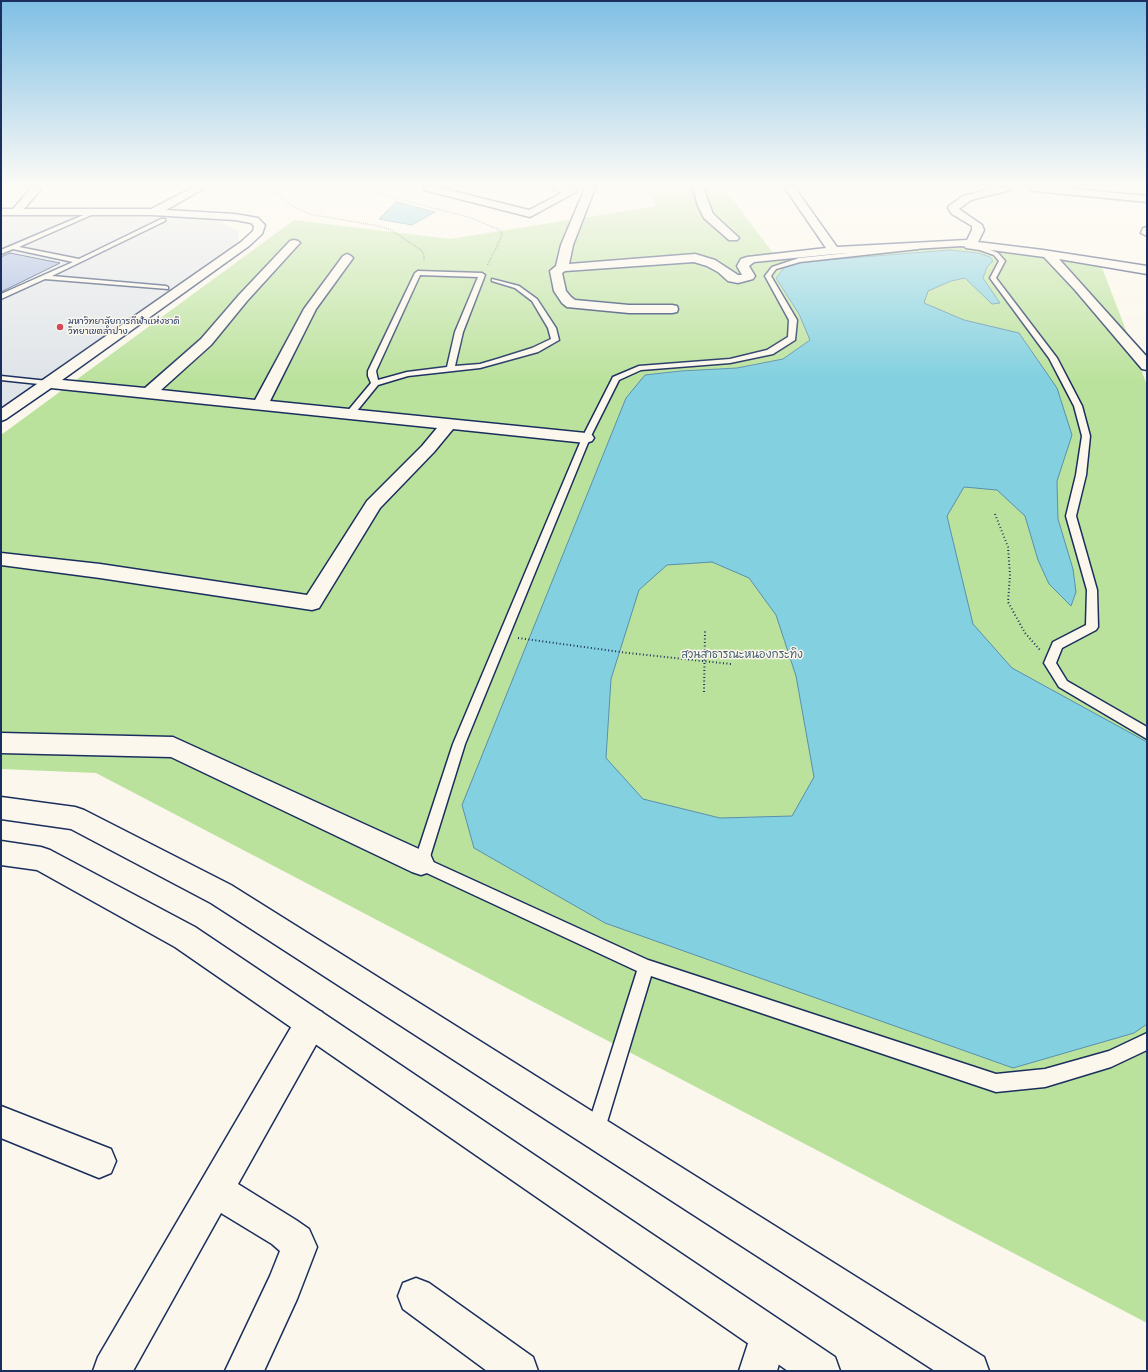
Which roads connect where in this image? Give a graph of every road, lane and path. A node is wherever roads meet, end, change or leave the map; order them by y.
1 (33, 252) edge
2 (98, 252) edge
3 (234, 252) edge
4 (286, 252) edge
5 (422, 252) edge
6 (494, 252) edge
7 (565, 252) edge
8 (823, 252) edge
9 (879, 252) edge
10 (998, 252) edge
11 (1015, 252) edge
12 (1048, 254) junction
13 (347, 258) dead end
14 (80, 261) junction
15 (562, 268) junction
16 (1147, 270) edge
17 (418, 273) junction
18 (482, 275) junction
19 (45, 278) junction
20 (494, 280) dead end
21 (166, 288) dead end
22 (1, 297) edge
23 (672, 310) dead end
24 (1147, 366) edge
25 (451, 369) junction
26 (1, 378) edge
27 (48, 383) junction
28 (375, 383) junction
29 (149, 394) junction
30 (260, 405) junction
31 (349, 415) junction
32 (1, 416) edge
33 (448, 425) junction
34 (586, 438) junction
35 (995, 514) dead end
36 (1, 559) edge
37 (705, 632) dead end
38 (504, 636) junction
39 (705, 661) junction
40 (1050, 663) junction
41 (731, 664) dead end
42 (704, 692) dead end
43 (1147, 734) edge
44 (1, 743) edge
45 (1, 808) edge
46 (1, 853) edge
47 (421, 863) junction
48 (646, 968) junction
49 (310, 1023) junction
50 (1147, 1041) edge
51 (1, 1122) edge
52 (594, 1133) junction
53 (99, 1161) dead end
54 (215, 1190) junction
55 (416, 1296) dead end
56 (768, 1335) junction
57 (112, 1371) edge
58 (244, 1371) edge
59 (519, 1371) edge
60 (758, 1371) edge
61 (821, 1371) edge
62 (970, 1371) edge

1 - 14 lane
2 - 14 lane
3 - 27 street
4 - 29 street
5 - 17 path
6 - 18 path
7 - 15 street
8 - 15 street
9 - 34 lane
10 - 40 lane
11 - 12 street
12 - 16 street
12 - 24 street
13 - 30 street
14 - 19 lane
15 - 23 street
17 - 18 lane
17 - 28 lane
18 - 25 lane
19 - 21 lane
19 - 22 lane
20 - 25 lane
25 - 28 lane
26 - 27 lane
27 - 29 street
27 - 32 street
28 - 31 lane
29 - 30 street
30 - 31 street
31 - 33 street
33 - 34 street
33 - 36 street
34 - 38 lane
35 - 40 path
37 - 39 path
38 - 39 path
38 - 47 lane
39 - 41 path
39 - 42 path
40 - 43 lane
44 - 47 street
45 - 52 street
46 - 49 street
47 - 48 lane
48 - 50 lane
48 - 52 lane
49 - 54 street
49 - 56 street
51 - 53 street
52 - 62 street
54 - 57 street
54 - 58 street
55 - 59 street
56 - 60 street
56 - 61 street

